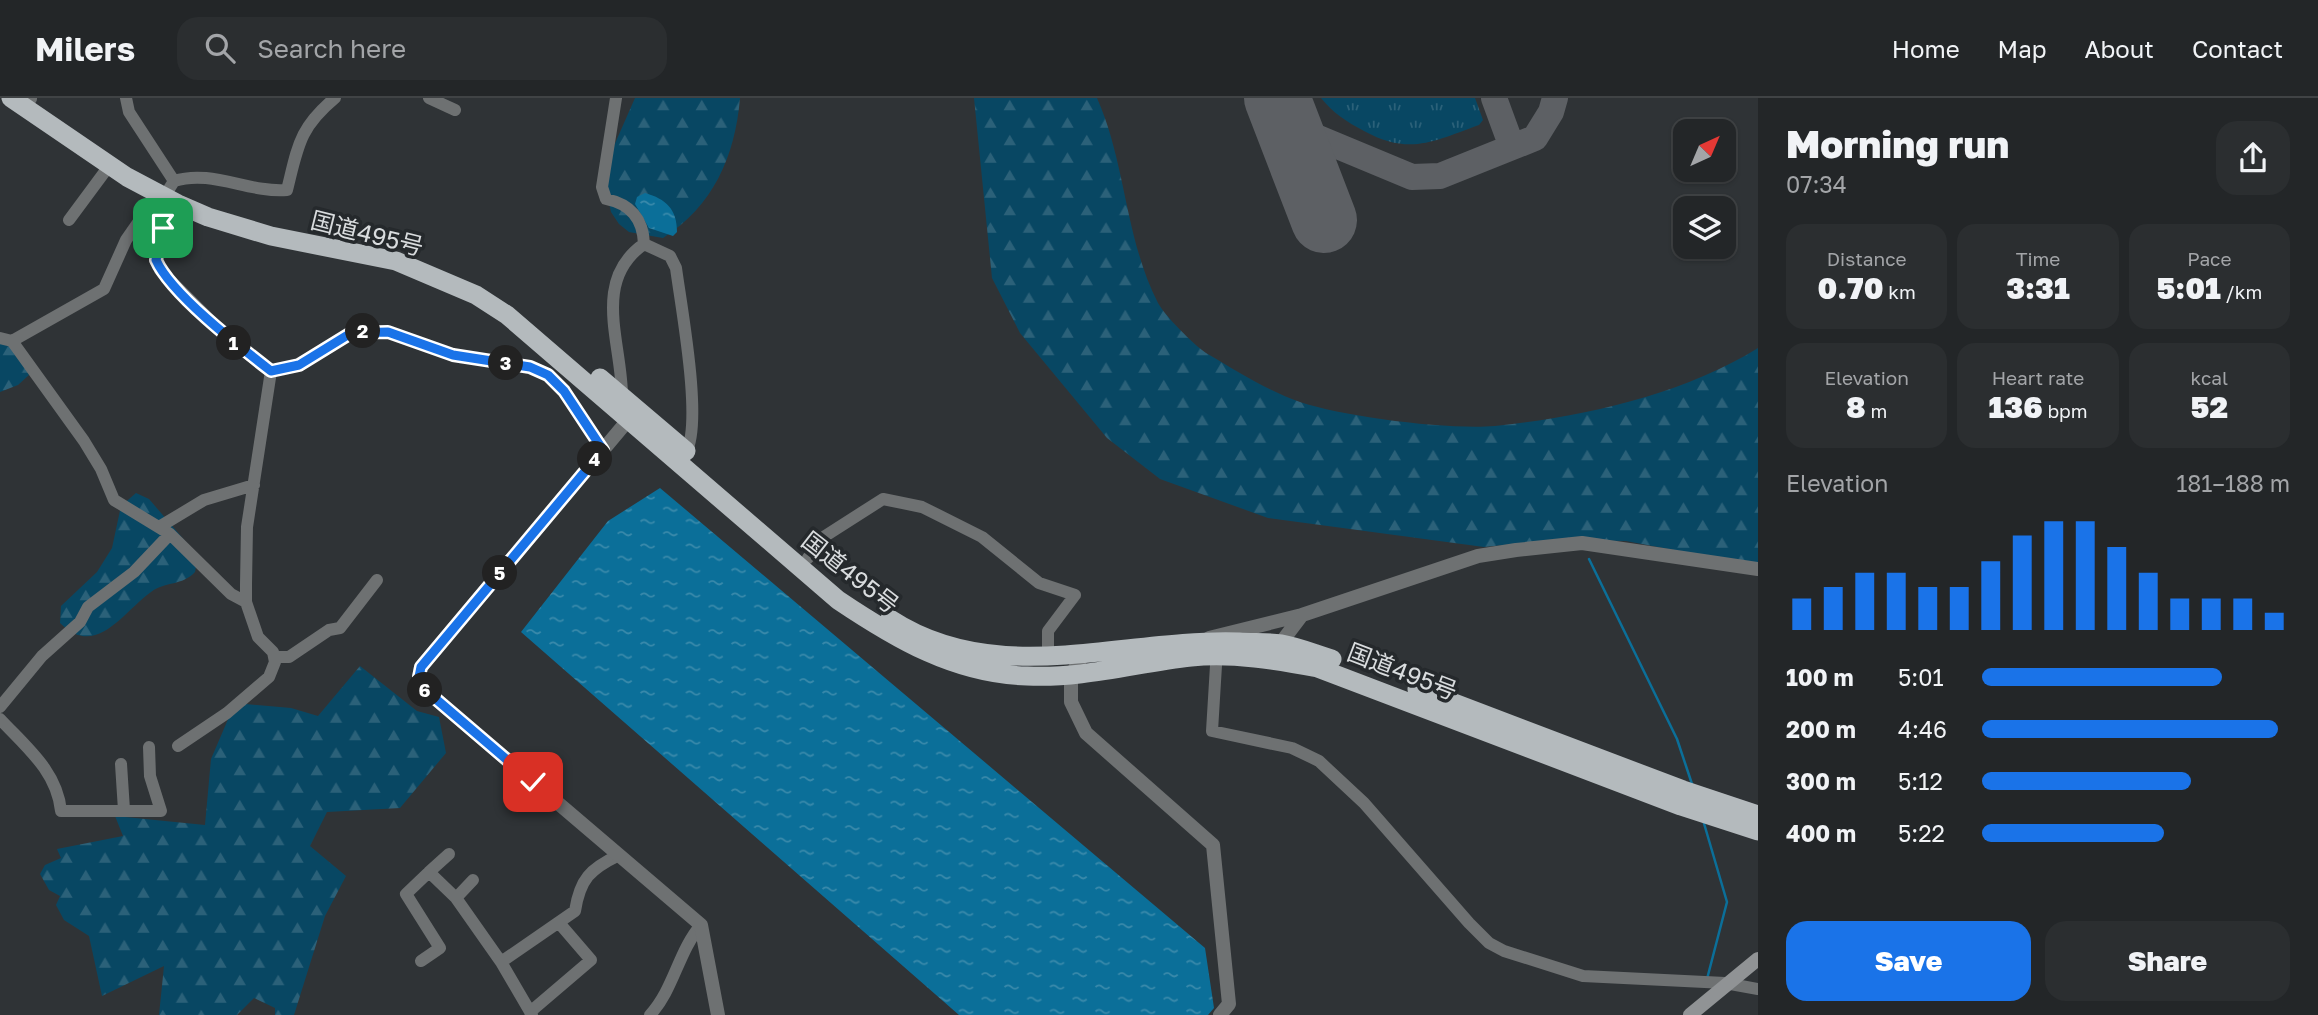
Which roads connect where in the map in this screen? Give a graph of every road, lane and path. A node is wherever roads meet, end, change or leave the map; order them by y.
1 (11, 98) edge
2 (30, 98) edge
3 (126, 98) edge
4 (335, 98) edge
5 (429, 98) edge
6 (616, 98) edge
7 (455, 110) dead end
8 (109, 166) junction
9 (170, 192) junction
10 (69, 220) dead end
11 (644, 244) junction
12 (6, 340) edge
13 (271, 371) junction
14 (629, 408) junction
15 (603, 450) junction
16 (686, 452) junction
17 (254, 485) junction
18 (164, 530) junction
19 (808, 558) junction
20 (1758, 569) edge
21 (377, 580) dead end
22 (246, 602) junction
23 (1302, 615) junction
24 (1191, 643) junction
25 (1280, 644) junction
26 (1217, 649) junction
27 (1083, 655) junction
28 (274, 657) junction
29 (1048, 658) junction
30 (1072, 674) junction
31 (0, 707) edge
32 (0, 719) edge
33 (178, 746) dead end
34 (149, 747) dead end
35 (121, 764) dead end
36 (1682, 798) junction
37 (1713, 808) junction
38 (124, 810) junction
39 (1758, 815) edge
40 (1758, 831) edge
41 (449, 854) dead end
42 (619, 855) junction
43 (429, 872) junction
44 (473, 880) dead end
45 (456, 898) junction
46 (560, 924) junction
47 (701, 925) junction
48 (1758, 959) edge
49 (421, 961) dead end
50 (502, 962) junction
51 (1725, 983) junction
52 (1758, 989) edge
53 (531, 1013) edge
54 (650, 1015) edge
55 (718, 1015) edge
56 (1220, 1015) edge
57 (1690, 1015) edge

1 - 8 highway, 国道495号
2 - 9 highway, 国道495号
3 - 9 street
4 - 9 street
5 - 7 street
6 - 11 street
8 - 9 highway, 国道495号
8 - 10 street
9 - 12 street
9 - 13 street
9 - 14 highway, 国道495号
11 - 14 street
11 - 16 street
12 - 18 street
13 - 15 street
13 - 17 street
14 - 15 street
14 - 16 highway, 国道495号
14 - 30 highway, 国道495号
15 - 42 street
16 - 19 highway, 国道495号
17 - 18 street
17 - 22 street
18 - 22 street
18 - 31 street
19 - 29 highway, 国道495号
19 - 29 street
20 - 23 street
21 - 28 street
22 - 28 street
23 - 24 street
23 - 25 street
24 - 26 highway, 国道495号
24 - 27 highway, 国道495号
25 - 26 highway, 国道495号
25 - 36 highway, 国道495号
26 - 30 highway, 国道495号
26 - 36 highway, 国道495号
26 - 51 street
27 - 29 highway, 国道495号
27 - 30 street
28 - 33 street
30 - 56 street
32 - 38 street
34 - 38 street
35 - 38 street
36 - 37 highway, 国道495号
37 - 39 highway, 国道495号
37 - 40 highway, 国道495号
41 - 43 street
42 - 46 street
42 - 47 street
43 - 45 street
43 - 49 street
44 - 45 street
45 - 50 street
46 - 50 street
46 - 53 street
47 - 54 street
47 - 55 street
48 - 51 main road
50 - 53 street
51 - 52 street
51 - 57 main road

